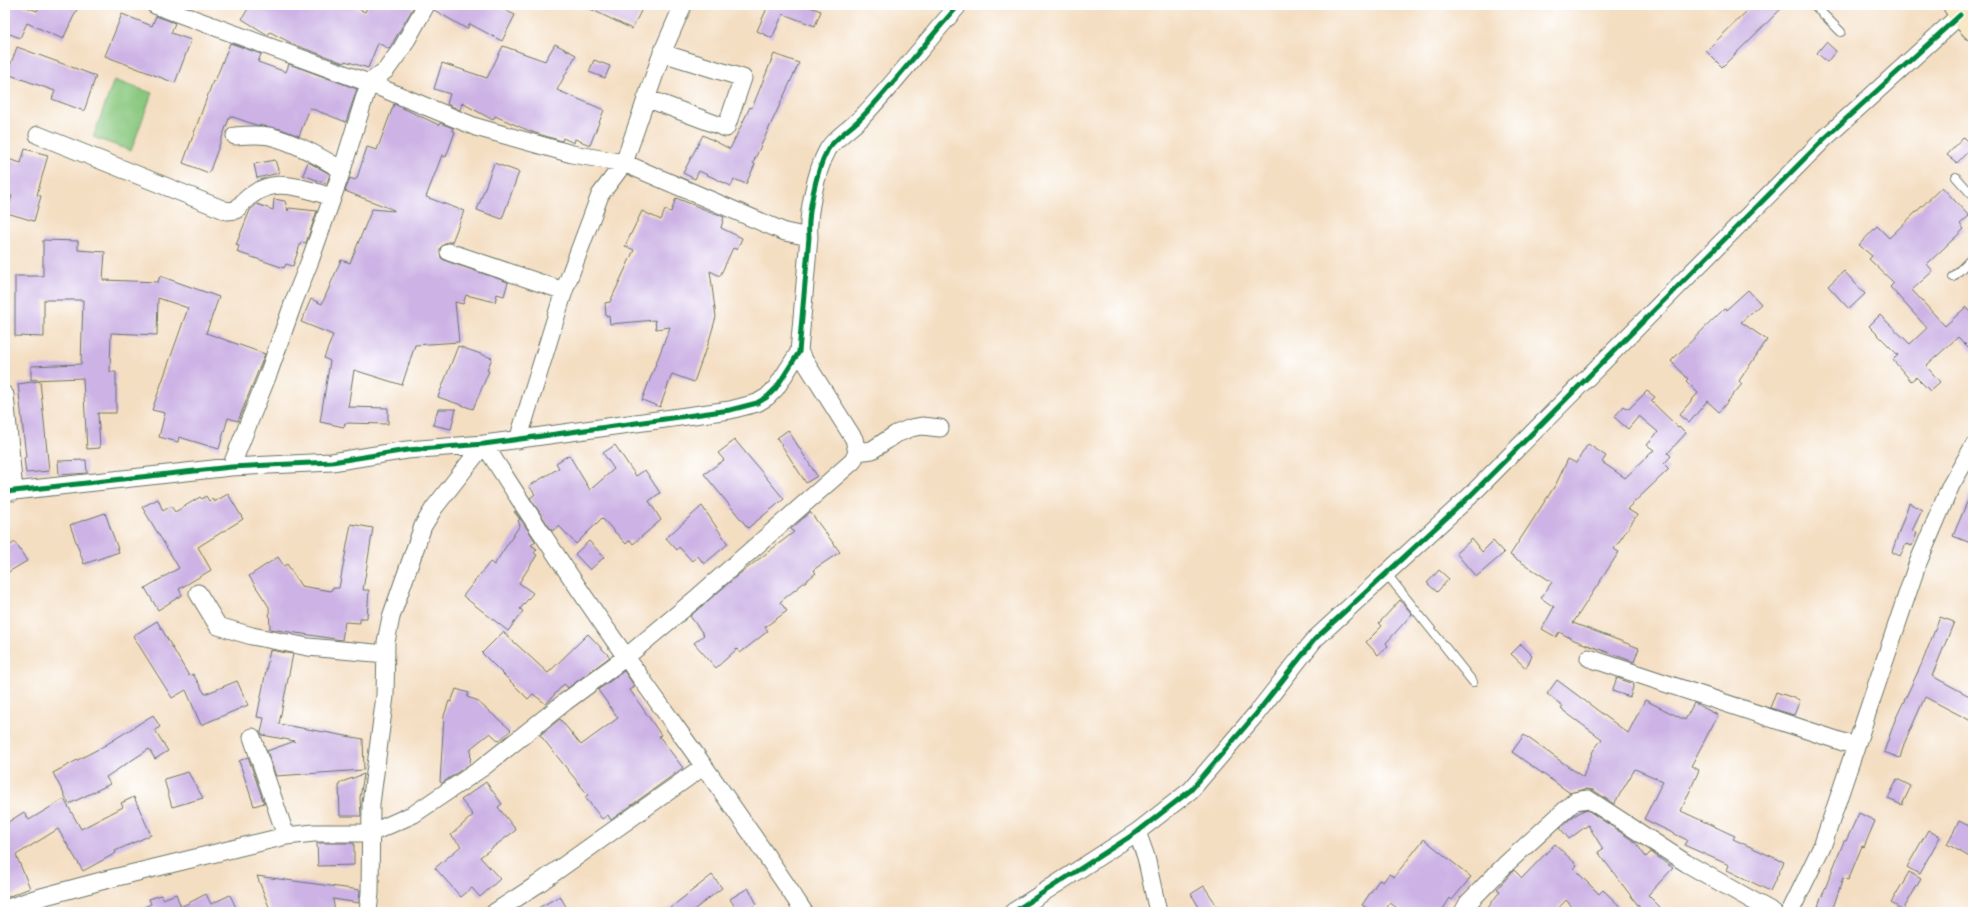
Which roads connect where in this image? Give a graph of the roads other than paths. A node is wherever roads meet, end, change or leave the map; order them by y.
1 (155, 5) edge
2 (426, 5) edge
3 (683, 5) edge
4 (1814, 5) edge
5 (957, 7) dead end
6 (1963, 17) edge
7 (1841, 32) dead end
8 (662, 53) junction
9 (369, 83) junction
10 (646, 98) junction
11 (38, 135) dead end
12 (235, 136) dead end
13 (624, 162) junction
14 (342, 170) junction
15 (1956, 177) dead end
16 (1973, 196) edge
17 (332, 197) junction
18 (809, 237) junction
19 (449, 252) dead end
20 (1973, 257) edge
21 (1953, 277) dead end
22 (564, 291) junction
23 (800, 352) junction
24 (5, 395) edge
25 (940, 428) dead end
26 (518, 440) junction
27 (484, 444) junction
28 (1973, 447) edge
29 (857, 452) junction
30 (231, 467) junction
31 (10, 492) edge
32 (1386, 573) junction
33 (198, 593) dead end
34 (386, 654) junction
35 (626, 657) junction
36 (1589, 658) dead end
37 (1473, 682) dead end
38 (252, 736) dead end
39 (1855, 746) junction
40 (704, 766) junction
41 (1137, 832) junction
42 (371, 833) junction
43 (286, 836) junction
44 (5, 909) edge
45 (368, 912) edge
46 (495, 912) edge
47 (804, 912) edge
48 (1013, 912) edge
49 (1158, 912) edge
50 (1463, 912) edge
51 (1773, 912) edge
52 (1790, 912) edge

1 - 9 street
2 - 9 street
3 - 8 street
4 - 7 lane
5 - 18 street
6 - 32 street
8 - 10 street
8 - 10 street
9 - 13 street
9 - 14 street
10 - 13 street
11 - 17 street
12 - 14 street
13 - 18 street
13 - 22 street
14 - 17 street
15 - 16 lane
17 - 30 street
18 - 23 street
19 - 22 street
20 - 21 lane
22 - 26 street
23 - 26 street
23 - 29 street
24 - 31 street
25 - 29 street
26 - 27 street
27 - 30 street
27 - 34 street
27 - 35 street
28 - 39 street
29 - 35 street
30 - 31 street
32 - 37 lane
32 - 41 street
33 - 34 street
34 - 42 street
35 - 40 street
35 - 42 street
36 - 39 street
38 - 43 street
39 - 52 street
40 - 46 street
40 - 47 street
41 - 48 street
41 - 49 street
42 - 43 street
42 - 45 street
43 - 44 street
50 - 51 street

